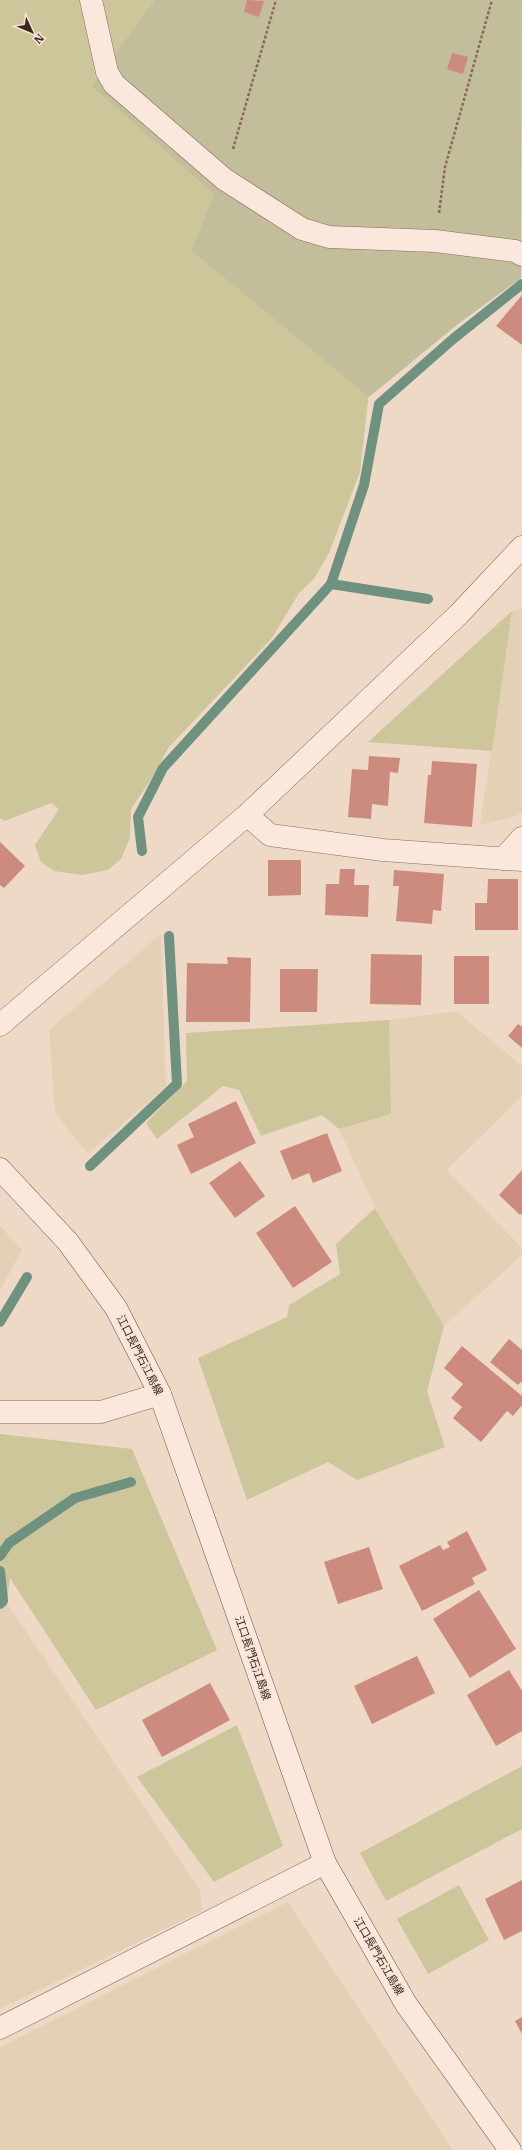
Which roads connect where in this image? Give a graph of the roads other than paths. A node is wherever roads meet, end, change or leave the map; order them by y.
1 (91, 0) edge
2 (522, 255) edge
3 (522, 547) edge
4 (247, 814) junction
5 (522, 838) edge
6 (513, 859) edge
7 (0, 1025) edge
8 (0, 1169) edge
9 (160, 1394) junction
10 (0, 1412) edge
11 (325, 1863) junction
12 (0, 2028) edge
13 (510, 2150) edge

1 - 2 street
3 - 4 street
4 - 6 street
4 - 7 street
5 - 6 street
8 - 9 street, 江口長門石江島線
9 - 10 street
9 - 11 street, 江口長門石江島線
11 - 12 street
11 - 13 street, 江口長門石江島線

